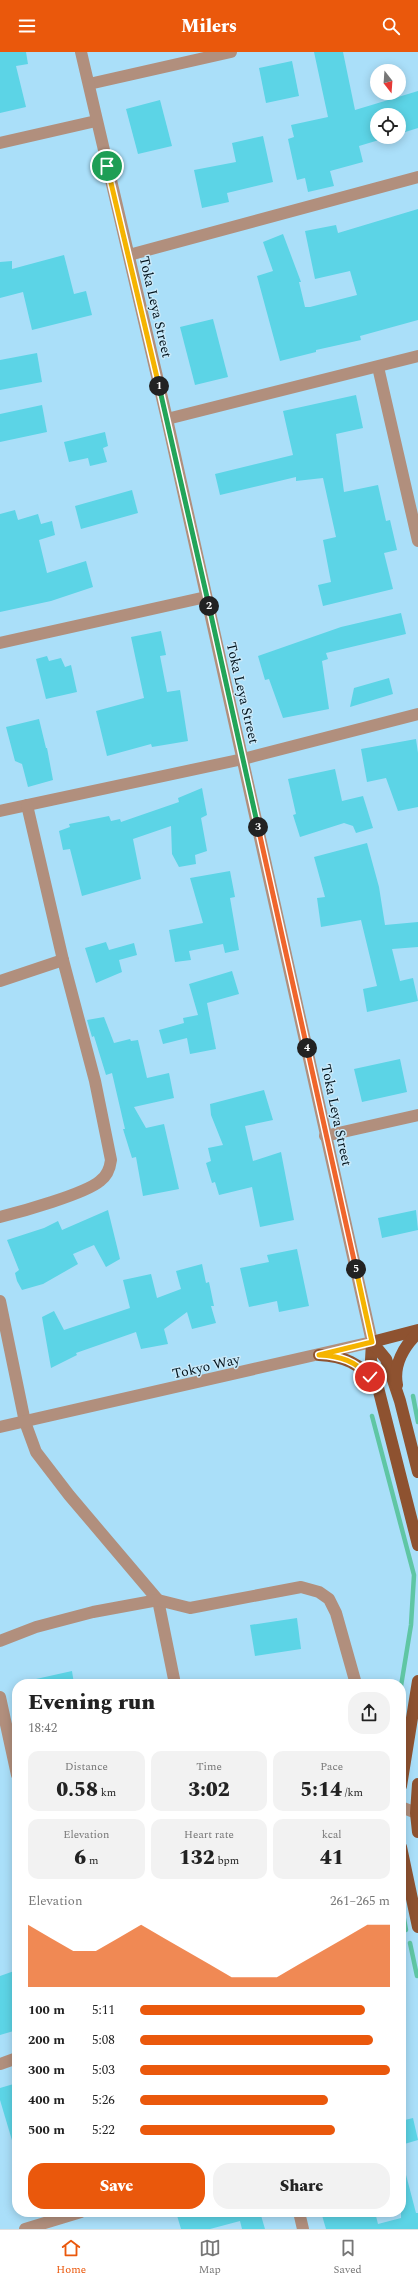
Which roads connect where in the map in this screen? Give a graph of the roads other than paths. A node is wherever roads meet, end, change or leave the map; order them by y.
1 (81, 52) edge
2 (231, 52) edge
3 (89, 84) junction
4 (96, 121) junction
5 (0, 143) edge
6 (418, 177) edge
7 (128, 255) junction
8 (418, 356) edge
9 (378, 367) junction
10 (168, 419) junction
11 (418, 541) edge
12 (206, 597) junction
13 (0, 643) edge
14 (418, 714) edge
15 (243, 759) junction
16 (27, 805) junction
17 (0, 811) edge
18 (63, 960) junction
19 (0, 982) edge
20 (418, 1115) edge
21 (325, 1136) junction
22 (0, 1217) edge
23 (0, 1301) edge
24 (418, 1331) edge
25 (372, 1342) junction
26 (319, 1355) junction
27 (378, 1389) junction
28 (400, 1401) junction
29 (25, 1422) junction
30 (0, 1427) edge
31 (418, 1472) edge
32 (418, 1545) edge
33 (158, 1600) junction
34 (0, 1641) edge
35 (175, 1679) edge
36 (355, 1679) edge
37 (418, 1681) edge
38 (0, 1697) edge
39 (12, 1751) edge
40 (406, 1755) edge
41 (418, 1784) edge
42 (406, 1809) edge
43 (416, 1813) junction
44 (418, 1832) edge
45 (406, 1871) edge
46 (418, 1927) edge
47 (12, 2060) edge
48 (0, 2064) edge
49 (64, 2217) edge
50 (300, 2217) edge
51 (25, 2229) edge
52 (303, 2229) edge

1 - 3 street, Toka Leya Street
2 - 3 street
3 - 4 street, Toka Leya Street
4 - 5 street
4 - 7 street, Toka Leya Street
6 - 7 street
7 - 10 street, Toka Leya Street
8 - 9 street
9 - 10 street
9 - 11 street
10 - 12 street, Toka Leya Street
12 - 13 street
12 - 15 street, Toka Leya Street
14 - 15 street
15 - 16 street
15 - 21 street, Toka Leya Street
16 - 17 street
16 - 18 street
18 - 19 street
18 - 22 street
20 - 21 street
21 - 25 street, Toka Leya Street
23 - 29 street
24 - 25 main road, Tokyo Way
24 - 28 main road
25 - 26 street, Tokyo Way
25 - 27 main road
25 - 28 main road
26 - 27 main road
26 - 29 street, Tokyo Way
27 - 32 main road
28 - 31 main road
29 - 30 street, Tokyo Way
29 - 33 street
33 - 34 street
33 - 35 street
33 - 36 street
37 - 40 main road
38 - 39 street
41 - 43 main road
42 - 43 street
43 - 44 main road
45 - 46 main road
47 - 48 street
49 - 51 street
50 - 52 street

